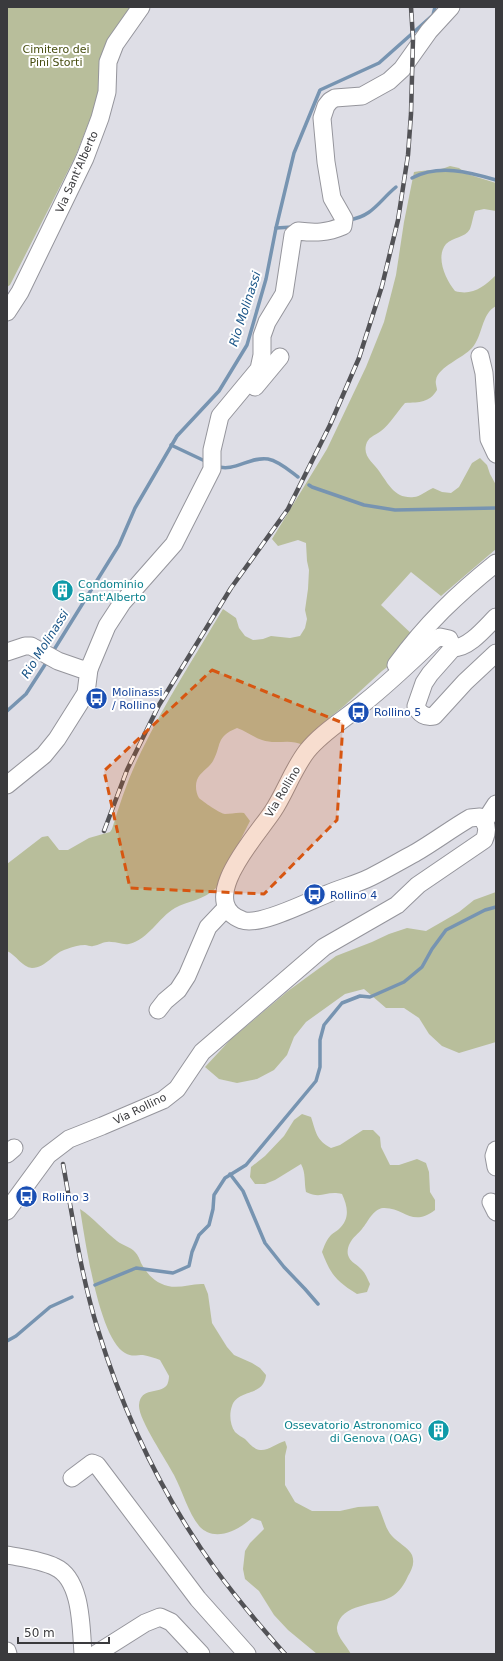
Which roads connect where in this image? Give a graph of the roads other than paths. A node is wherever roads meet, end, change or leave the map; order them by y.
1 (141, 7) edge
2 (451, 7) edge
3 (7, 312) edge
4 (480, 356) dead end
5 (280, 357) dead end
6 (496, 454) edge
7 (212, 469) junction
8 (496, 563) edge
9 (496, 617) edge
10 (453, 648) junction
11 (7, 652) edge
12 (496, 653) edge
13 (85, 669) junction
14 (383, 687) junction
15 (7, 785) edge
16 (496, 804) edge
17 (485, 821) junction
18 (226, 908) junction
19 (158, 1010) dead end
20 (496, 1150) edge
21 (496, 1167) edge
22 (7, 1211) edge
23 (72, 1478) dead end
24 (7, 1555) edge
25 (83, 1654) edge
26 (96, 1654) edge
27 (201, 1654) edge
28 (247, 1654) edge

1 - 3 street, Via Sant'Alberto
2 - 7 street
4 - 6 street
5 - 7 street
7 - 13 street
8 - 14 street
9 - 10 street
10 - 12 street
10 - 14 street, Via Rollino
11 - 13 street
13 - 15 street
14 - 18 street, Via Rollino
16 - 17 street, Via Rollino
17 - 18 street
17 - 22 street, Via Rollino
18 - 19 street
20 - 21 street
23 - 28 street
24 - 25 street
26 - 27 street

